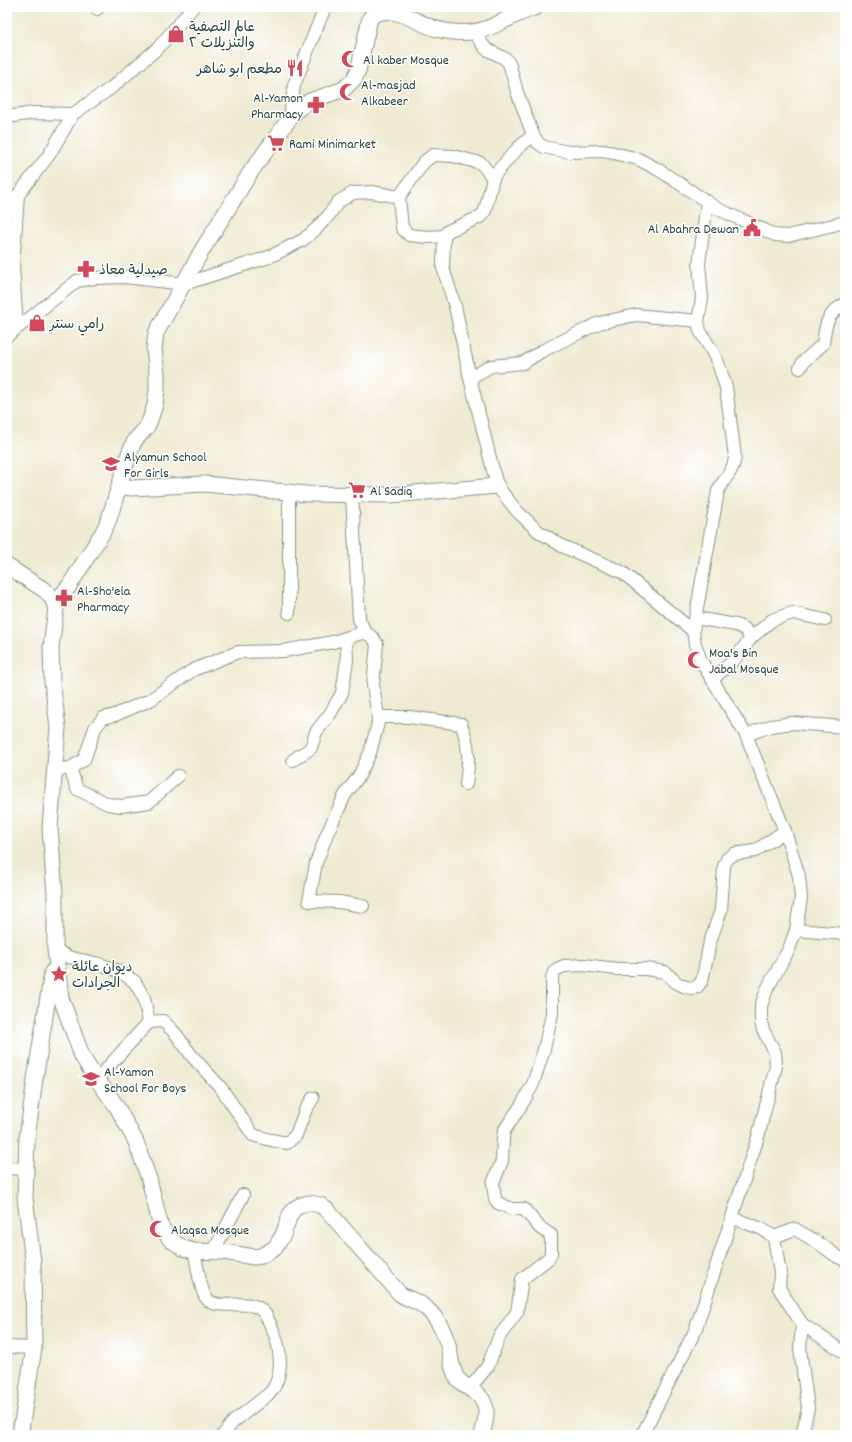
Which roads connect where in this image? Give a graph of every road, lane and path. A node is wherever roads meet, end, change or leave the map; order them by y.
1 (194, 7) edge
2 (325, 7) edge
3 (536, 7) edge
4 (473, 31) junction
5 (73, 114) junction
6 (7, 117) edge
7 (290, 118) junction
8 (533, 135) junction
9 (493, 178) junction
10 (399, 197) junction
11 (707, 202) junction
12 (845, 222) edge
13 (444, 236) junction
14 (184, 284) junction
15 (845, 304) edge
16 (698, 321) junction
17 (17, 328) junction
18 (7, 336) edge
19 (800, 368) dead end
20 (470, 378) junction
21 (119, 486) junction
22 (497, 486) junction
23 (289, 493) junction
24 (352, 495) junction
25 (7, 566) edge
26 (54, 603) junction
27 (289, 613) dead end
28 (695, 618) junction
29 (826, 620) dead end
30 (693, 631) junction
31 (364, 632) junction
32 (346, 638) junction
33 (751, 638) junction
34 (712, 679) junction
35 (378, 717) junction
36 (845, 727) edge
37 (746, 735) junction
38 (293, 760) dead end
39 (70, 768) junction
40 (54, 770) junction
41 (178, 776) dead end
42 (466, 784) dead end
43 (785, 831) junction
44 (363, 906) dead end
45 (796, 930) junction
46 (845, 934) edge
47 (55, 949) junction
48 (149, 1022) junction
49 (97, 1079) junction
50 (313, 1098) dead end
51 (7, 1168) edge
52 (26, 1169) junction
53 (244, 1195) dead end
54 (733, 1218) junction
55 (774, 1237) junction
56 (194, 1251) junction
57 (213, 1252) junction
58 (845, 1260) edge
59 (802, 1324) junction
60 (7, 1347) edge
61 (34, 1348) junction
62 (845, 1353) edge
63 (469, 1388) junction
64 (20, 1435) edge
65 (224, 1435) edge
66 (482, 1435) edge
67 (642, 1435) edge
68 (802, 1435) edge

1 - 5 street
2 - 7 street
3 - 4 street
4 - 7 street
4 - 8 street
5 - 6 street
5 - 17 street
7 - 14 street
8 - 9 street
8 - 11 street
9 - 10 street
9 - 13 street
10 - 13 street
10 - 14 street
11 - 12 street
11 - 16 street
13 - 20 street
14 - 17 street
14 - 21 street
15 - 19 street
16 - 20 street
16 - 28 street
17 - 18 street
20 - 22 street
21 - 23 street
21 - 26 street
22 - 24 street
22 - 30 street
23 - 24 street
23 - 27 street
24 - 31 street
25 - 26 street
26 - 40 street
28 - 30 street
28 - 33 street
29 - 33 street
30 - 34 street
31 - 32 street
31 - 35 street
32 - 38 street
32 - 39 street
33 - 34 street
34 - 37 street
35 - 42 street
35 - 44 street
36 - 37 street
37 - 43 street
39 - 40 street
39 - 41 street
40 - 47 street
43 - 45 street
43 - 63 street
45 - 46 street
45 - 54 street
47 - 48 street
47 - 49 street
47 - 52 street
48 - 49 street
48 - 50 street
49 - 56 street
51 - 52 street
52 - 61 street
53 - 57 street
54 - 55 street
54 - 67 street
55 - 58 street
55 - 59 street
56 - 57 street
56 - 65 street
57 - 63 street
59 - 62 street
59 - 68 street
60 - 61 street
61 - 64 street
63 - 66 street

